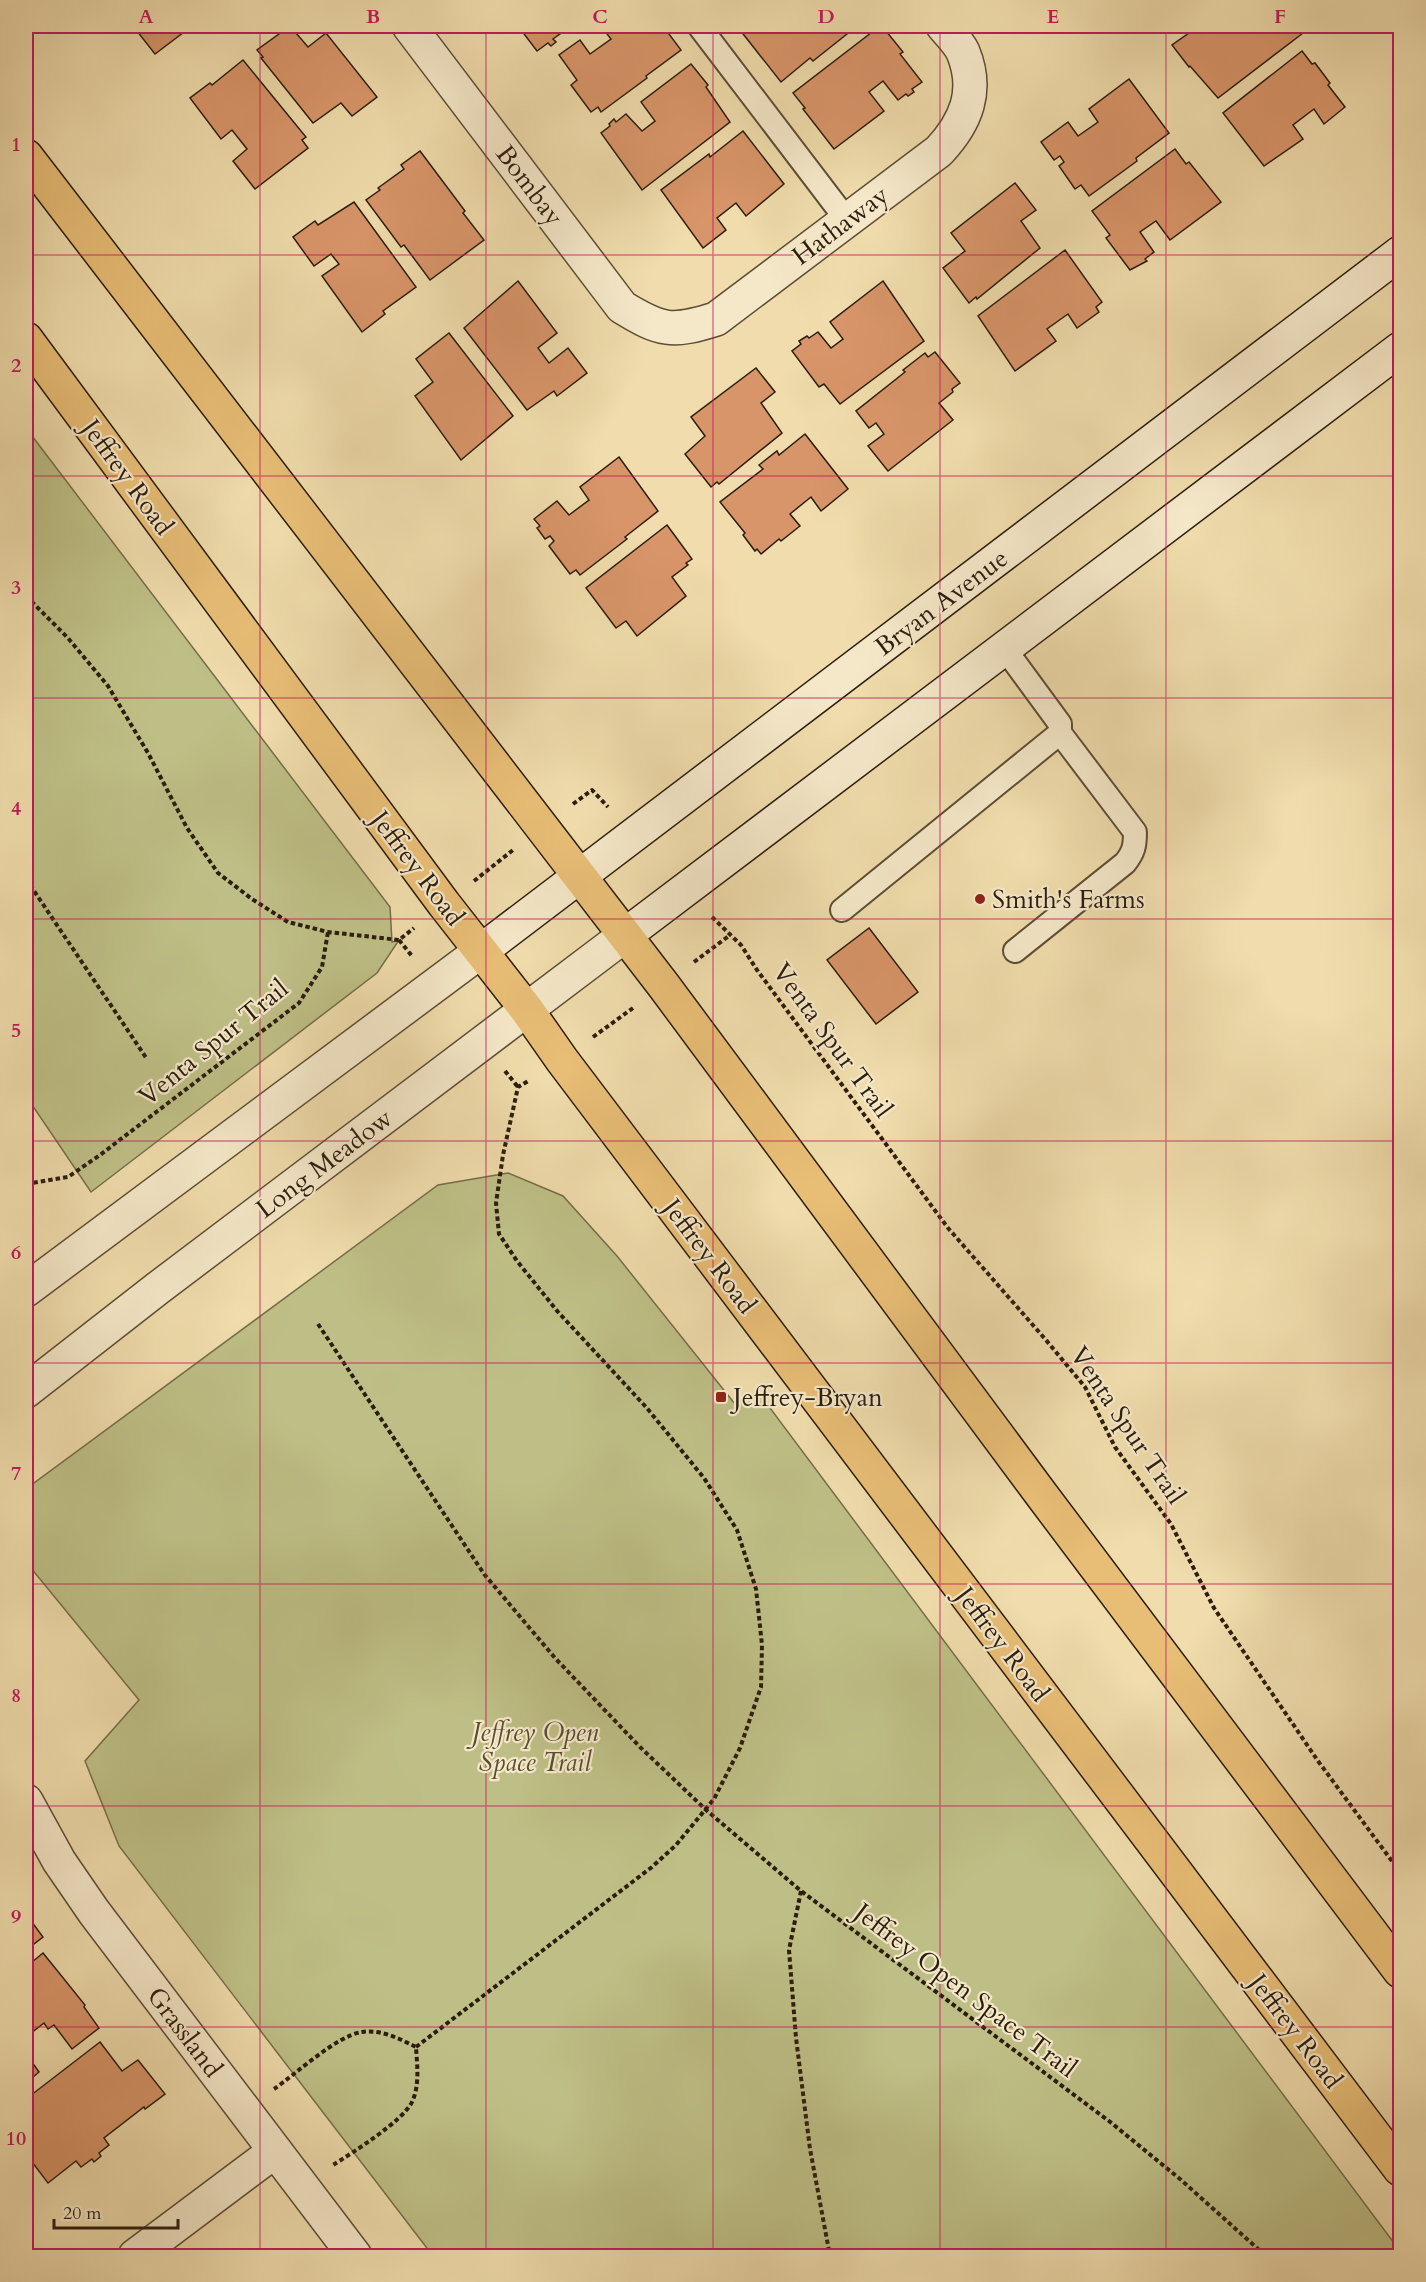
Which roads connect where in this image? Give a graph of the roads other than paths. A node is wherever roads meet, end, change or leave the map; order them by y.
1 (409, 26) edge
2 (699, 26) edge
3 (943, 26) edge
4 (26, 156) edge
5 (846, 219) junction
6 (1401, 253) edge
7 (666, 327) joint
8 (26, 339) edge
9 (1401, 350) edge
10 (1005, 649) junction
11 (1060, 733) junction
12 (579, 878) junction
13 (842, 910) dead end
14 (624, 936) junction
15 (481, 951) junction
16 (1015, 951) dead end
17 (527, 1010) junction
18 (26, 1290) edge
19 (26, 1391) edge
20 (26, 1802) edge
21 (1401, 1971) edge
22 (275, 2151) junction
23 (1401, 2169) edge
24 (135, 2256) edge
25 (355, 2256) edge

1 - 7 street, Bombay
2 - 5 lane
3 - 5 street, Hathaway
4 - 12 main road
5 - 7 street, Hathaway
6 - 12 street, Bryan Avenue
8 - 15 main road, Jeffrey Road
9 - 10 street
10 - 11 lane
10 - 14 street
11 - 13 lane
11 - 16 lane
12 - 14 main road
12 - 15 street, Bryan Avenue
14 - 17 street, Long Meadow
14 - 21 main road
15 - 17 main road, Jeffrey Road
15 - 18 street
17 - 19 street, Long Meadow
17 - 23 main road, Jeffrey Road
20 - 22 street, Grassland
22 - 24 street
22 - 25 street, Grassland

